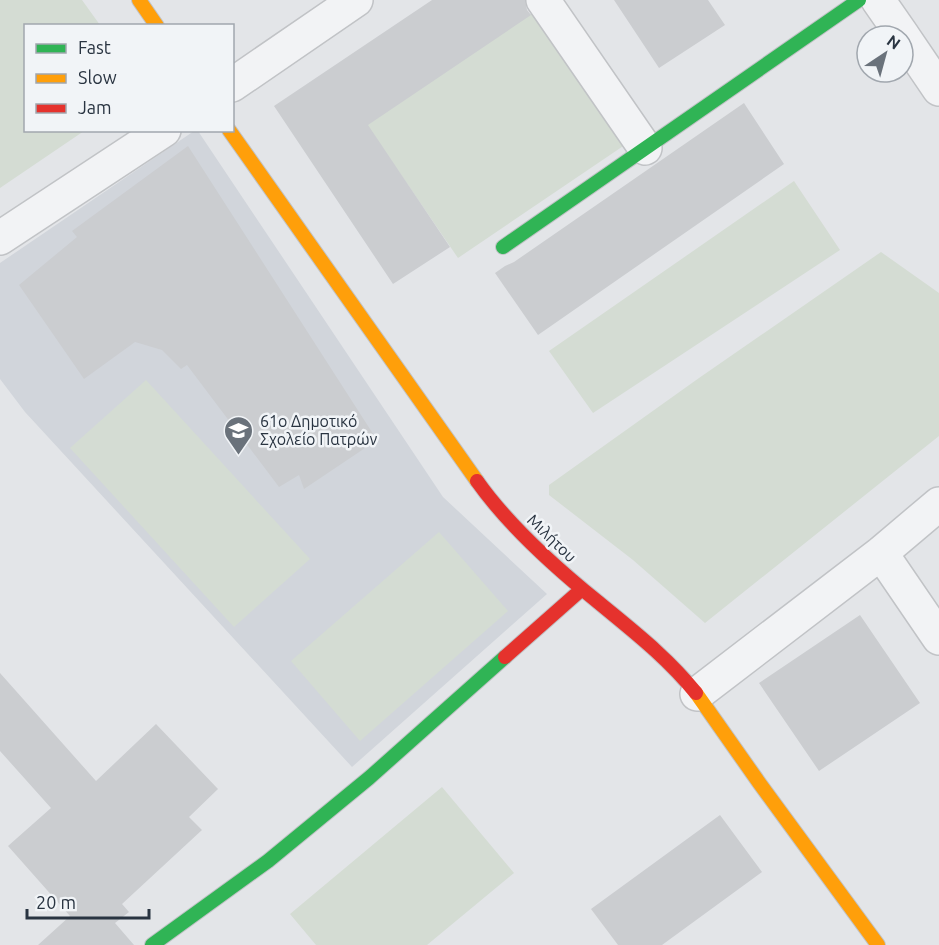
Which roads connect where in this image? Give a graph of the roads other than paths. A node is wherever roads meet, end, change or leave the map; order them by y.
1 (139, 0) edge
2 (356, 0) edge
3 (859, 0) edge
4 (878, 0) edge
5 (544, 2) edge
6 (156, 24) edge
7 (895, 24) edge
8 (915, 54) edge
9 (234, 84) edge
10 (939, 89) edge
11 (161, 132) edge
12 (230, 132) edge
13 (645, 148) junction
14 (0, 238) edge
15 (503, 247) dead end
16 (939, 504) edge
17 (881, 553) junction
18 (582, 589) junction
19 (939, 638) edge
20 (697, 694) junction
21 (152, 945) edge
22 (878, 945) edge

1 - 6 street
2 - 9 street
3 - 13 street
4 - 7 street
5 - 13 street
8 - 10 street
11 - 14 street
12 - 18 street, Μιλήτου
13 - 15 street
16 - 17 street
17 - 19 street
17 - 20 street
18 - 20 street, Μιλήτου
18 - 21 street
20 - 22 street, Μιλήτου

